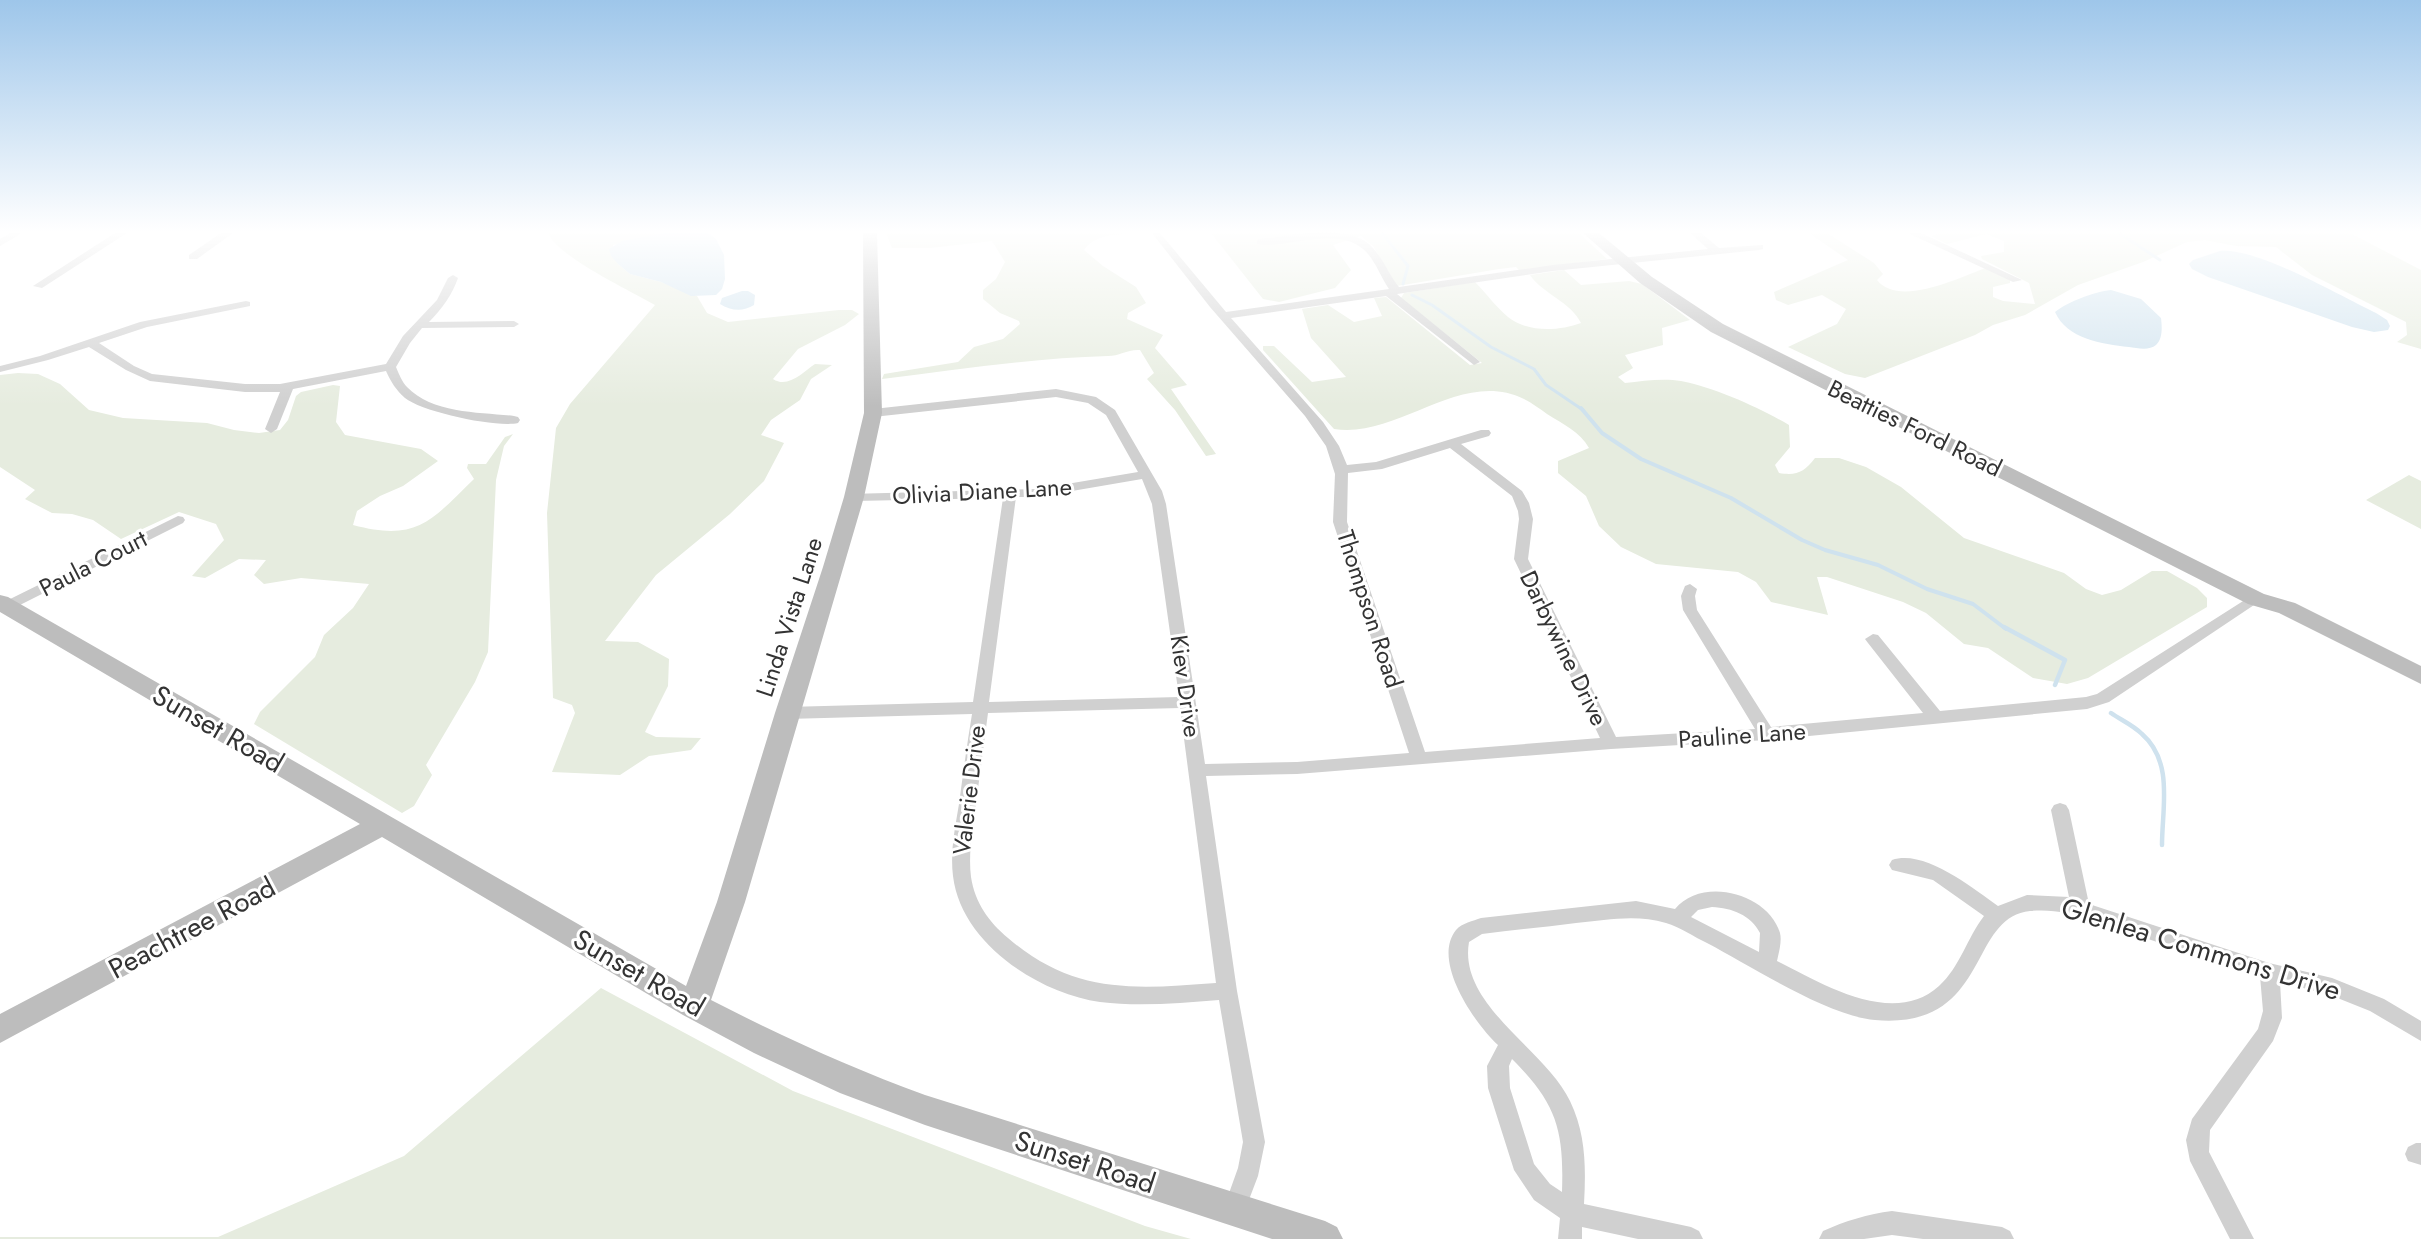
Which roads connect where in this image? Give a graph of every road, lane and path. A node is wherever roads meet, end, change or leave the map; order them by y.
1 (449, 291) edge
2 (871, 291) edge
3 (1203, 291) edge
4 (1400, 291) edge
5 (1662, 291) edge
6 (1392, 292) junction
7 (246, 304) dead end
8 (1224, 316) junction
9 (514, 324) dead end
10 (420, 325) junction
11 (89, 342) junction
12 (1474, 362) dead end
13 (390, 368) junction
14 (0, 369) edge
15 (288, 386) junction
16 (873, 413) junction
17 (514, 420) dead end
18 (271, 429) dead end
19 (1485, 433) dead end
20 (1452, 443) junction
21 (1341, 470) junction
22 (1145, 475) junction
23 (1010, 495) junction
24 (854, 497) junction
25 (178, 520) dead end
26 (1690, 589) dead end
27 (2256, 599) junction
28 (4, 604) edge
29 (1873, 639) dead end
30 (2421, 676) edge
31 (2421, 691) edge
32 (1188, 702) junction
33 (979, 708) junction
34 (787, 713) junction
35 (1936, 718) junction
36 (1767, 734) junction
37 (1611, 744) junction
38 (1419, 759) junction
39 (1197, 770) junction
40 (2060, 810) dead end
41 (384, 824) junction
42 (1898, 865) dead end
43 (2081, 909) junction
44 (1996, 915) junction
45 (1678, 919) junction
46 (1767, 965) junction
47 (2269, 971) junction
48 (1227, 991) junction
49 (694, 1006) junction
50 (0, 1029) edge
51 (2421, 1032) edge
52 (1509, 1043) junction
53 (1234, 1210) junction
54 (1572, 1213) junction
55 (1325, 1239) edge
56 (1570, 1239) edge
57 (1691, 1239) edge
58 (1831, 1239) edge
59 (2002, 1239) edge
60 (2242, 1239) edge

1 - 10 street
2 - 16 main road, Linda Vista Lane
3 - 8 street, Thompson Road
4 - 6 street
5 - 27 main road, Beatties Ford Road
6 - 8 street
6 - 12 street
7 - 11 street
8 - 21 street, Thompson Road
9 - 10 street
10 - 13 street
11 - 14 street
11 - 15 street
13 - 15 street
13 - 17 street
15 - 18 street
16 - 22 street, Kiev Drive
16 - 24 main road, Linda Vista Lane
19 - 20 street
20 - 21 street
20 - 37 street, Darbywine Drive
21 - 38 street, Thompson Road
22 - 23 street, Olivia Diane Lane
22 - 32 street, Kiev Drive
23 - 24 street, Olivia Diane Lane
23 - 33 street, Valerie Drive
24 - 34 main road, Linda Vista Lane
25 - 28 street, Paula Court
26 - 36 street
27 - 30 main road, Beatties Ford Road
27 - 31 main road, Beatties Ford Road
27 - 35 street, Pauline Lane
28 - 41 main road, Sunset Road
29 - 35 street
32 - 33 street
32 - 39 street, Kiev Drive
33 - 34 street
33 - 48 street, Valerie Drive
34 - 49 main road, Linda Vista Lane
35 - 36 street, Pauline Lane
36 - 37 street, Pauline Lane
37 - 38 street, Pauline Lane
38 - 39 street, Pauline Lane
39 - 48 street, Kiev Drive
40 - 43 street
41 - 49 main road, Sunset Road
41 - 50 main road, Peachtree Road
42 - 44 street
43 - 44 street, Glenlea Commons Drive
43 - 47 street, Glenlea Commons Drive
44 - 46 street
45 - 46 street
45 - 46 street
45 - 52 street
47 - 51 street, Glenlea Commons Drive
47 - 60 street
48 - 53 street, Kiev Drive
49 - 53 main road, Sunset Road
52 - 54 street
52 - 54 street
53 - 55 main road, Sunset Road
54 - 56 street
54 - 57 street
58 - 59 street

